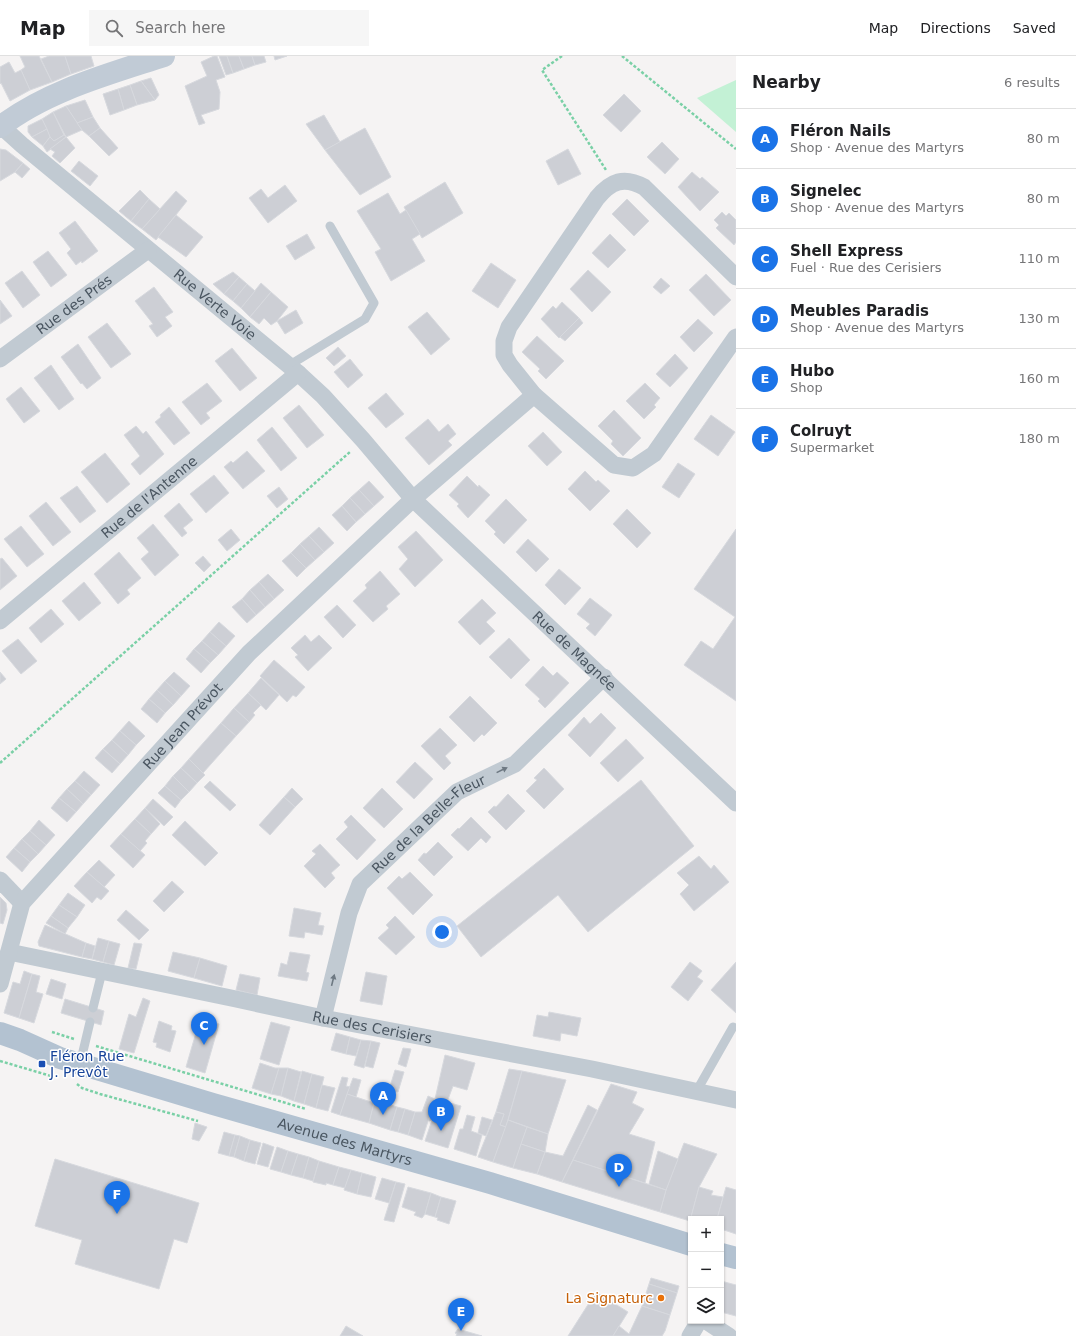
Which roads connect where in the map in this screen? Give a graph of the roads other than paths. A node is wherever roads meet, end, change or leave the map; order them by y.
1 (164, 56) edge
2 (0, 126) edge
3 (330, 226) dead end
4 (148, 250) junction
5 (736, 277) edge
6 (736, 337) edge
7 (0, 360) edge
8 (293, 369) junction
9 (534, 395) junction
10 (413, 499) junction
11 (0, 621) edge
12 (604, 678) junction
13 (736, 803) edge
14 (0, 880) edge
15 (22, 903) junction
16 (9, 952) junction
17 (102, 972) junction
18 (0, 984) edge
19 (93, 1008) dead end
20 (323, 1018) junction
21 (90, 1022) dead end
22 (733, 1028) dead end
23 (0, 1033) edge
24 (0, 1046) edge
25 (65, 1060) junction
26 (696, 1092) junction
27 (736, 1100) edge
28 (688, 1244) edge
29 (724, 1255) edge
30 (736, 1258) edge
31 (697, 1324) edge
32 (711, 1324) edge
33 (690, 1336) edge
34 (730, 1336) edge

1 - 2 main road
2 - 4 street, Rue Verte Voie
3 - 8 lane
4 - 7 street, Rue des Prés
4 - 8 street, Rue Verte Voie
5 - 9 street
6 - 9 street
8 - 10 street, Rue Verte Voie
8 - 11 street, Rue de l'Antenne
9 - 10 street, Rue Jean Prévot
10 - 12 street, Rue de Magnée
10 - 15 street, Rue Jean Prévot
12 - 13 street, Rue de Magnée
20 -> 12 street, Rue de la Belle-Fleur
14 - 15 street
15 - 16 street, Rue Jean Prévot
16 - 17 street, Rue des Cerisiers
16 - 18 street, Rue Jean Prévot
17 - 19 lane
17 - 20 street, Rue des Cerisiers
20 - 26 street, Rue des Cerisiers
21 - 25 lane
22 - 26 lane
23 - 25 main road, Avenue des Martyrs
24 - 25 main road, Avenue des Martyrs
25 - 28 main road, Avenue des Martyrs
26 - 27 street, Rue des Cerisiers
29 - 30 main road
31 - 33 street
32 - 34 street

